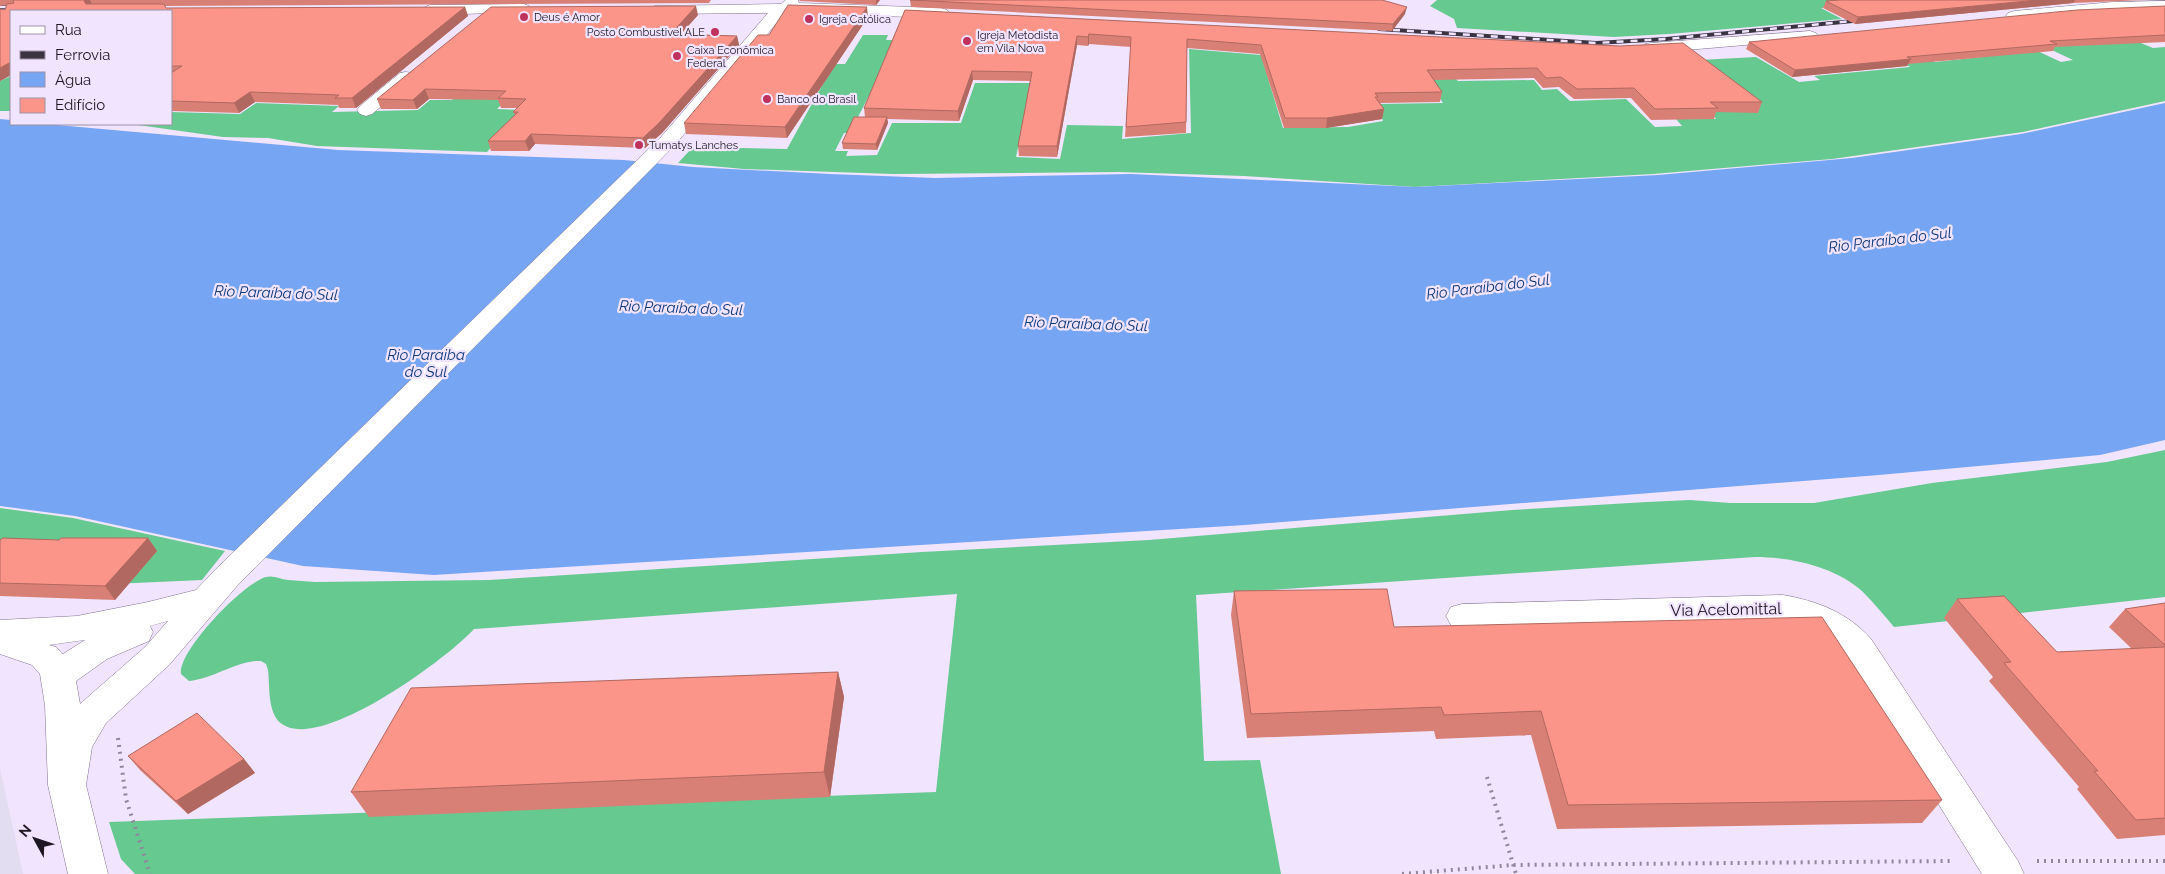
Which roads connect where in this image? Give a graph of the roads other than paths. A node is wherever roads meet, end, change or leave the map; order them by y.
1 (779, 6) edge
2 (2165, 6) edge
3 (544, 9) edge
4 (646, 9) edge
5 (414, 10) edge
6 (488, 10) junction
7 (955, 14) edge
8 (1996, 18) edge
9 (465, 28) edge
10 (1823, 35) edge
11 (1632, 49) edge
12 (419, 66) edge
13 (366, 110) dead end
14 (224, 580) junction
15 (196, 602) junction
16 (1462, 616) dead end
17 (0, 632) edge
18 (0, 641) edge
19 (157, 656) junction
20 (60, 690) junction
21 (66, 786) junction
22 (2000, 867) edge
23 (88, 874) edge

1 - 4 street
1 - 7 street
1 - 14 street
2 - 8 street
3 - 6 street
5 - 6 street
6 - 9 street
10 - 11 street
12 - 13 street
14 - 15 street
14 - 19 street
15 - 17 street
15 - 20 street
16 - 22 street, Via Acelomittal
18 - 20 street
19 - 20 street
19 - 21 street
20 - 21 street
21 - 23 street

